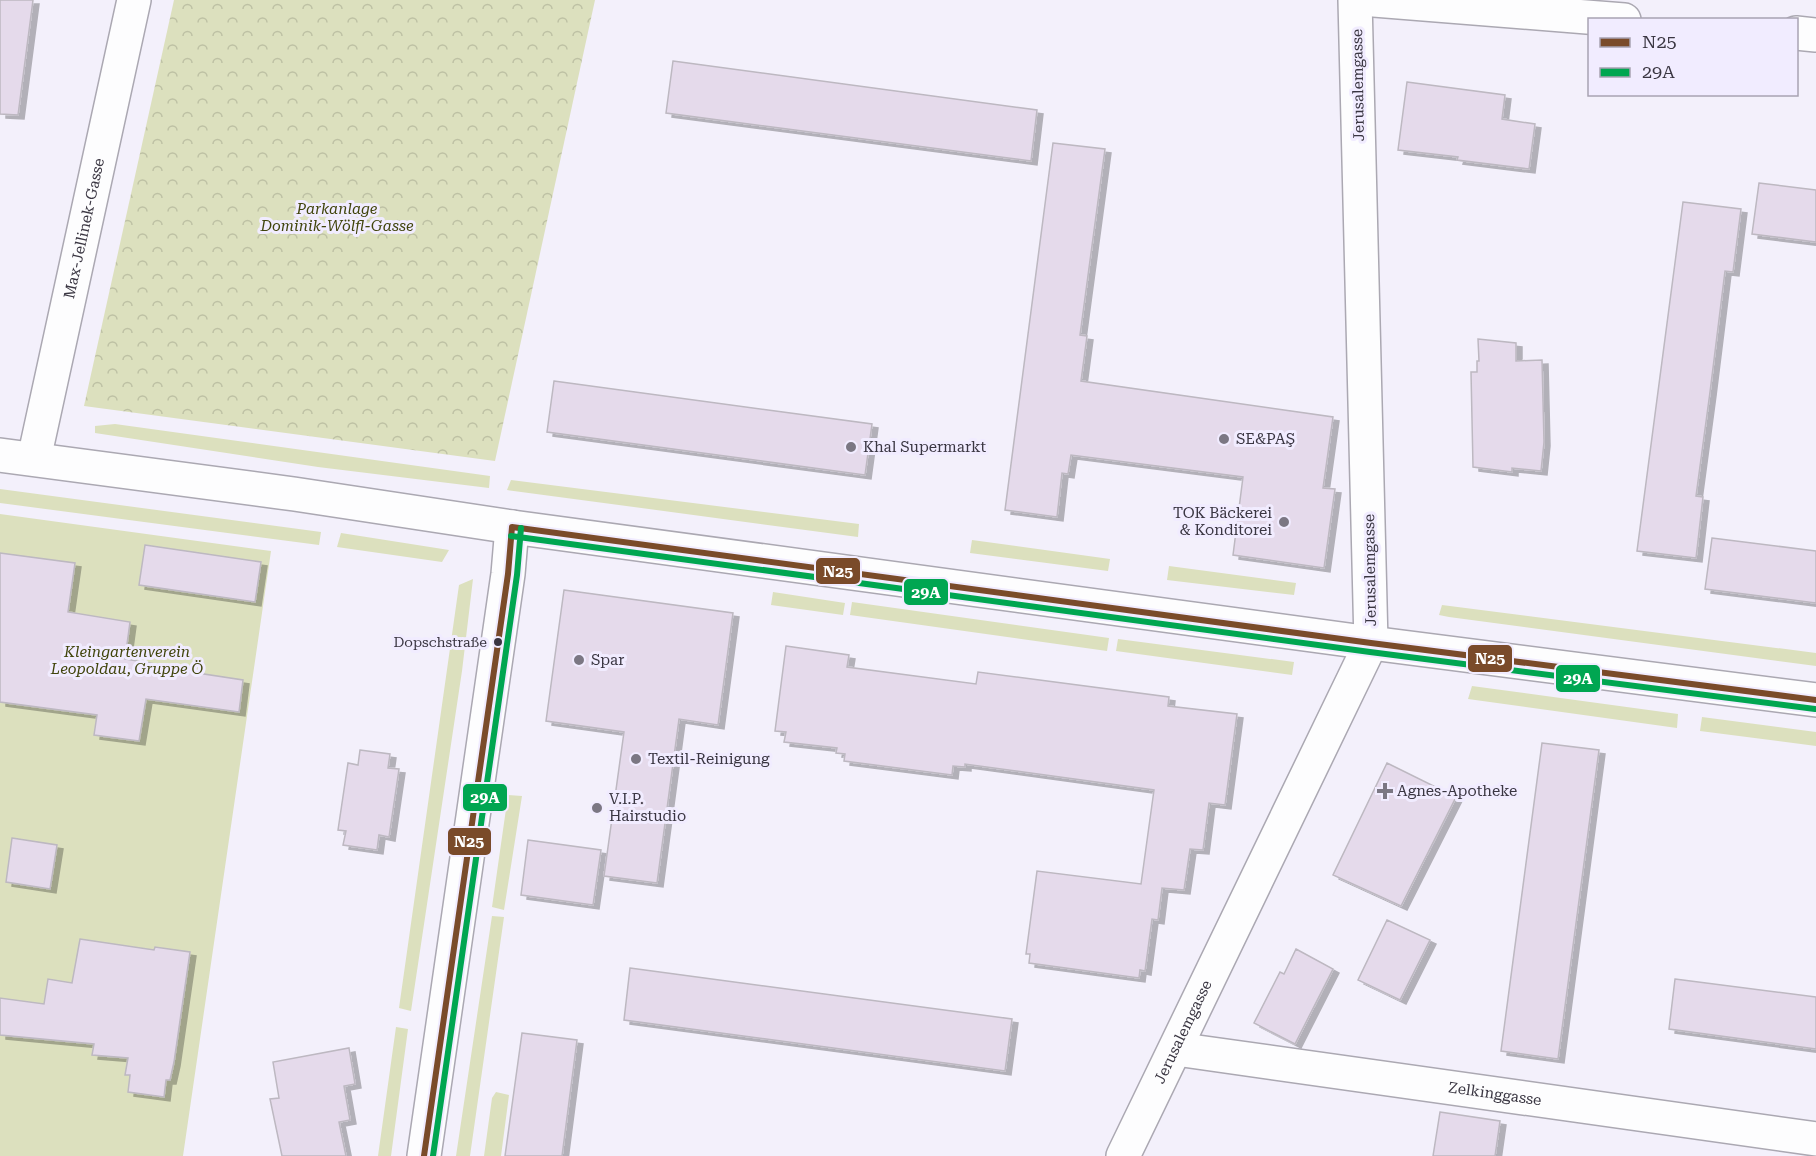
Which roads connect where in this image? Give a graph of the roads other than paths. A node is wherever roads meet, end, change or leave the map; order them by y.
1 (134, 0) edge
2 (1356, 0) edge
3 (1374, 0) edge
4 (1599, 18) edge
5 (1798, 33) edge
6 (1816, 35) edge
7 (0, 455) edge
8 (34, 459) junction
9 (512, 527) junction
10 (1371, 643) junction
11 (1816, 700) edge
12 (1176, 1049) junction
13 (1816, 1139) edge
14 (424, 1156) edge
15 (1123, 1156) edge

1 - 8 street, Max-Jellinek-Gasse
2 - 10 street, Jerusalemgasse
3 - 4 street
5 - 6 street
7 - 8 street
8 - 9 street
9 - 10 street
9 - 14 street
10 - 11 street
10 - 12 street, Jerusalemgasse
12 - 13 street, Zelkinggasse
12 - 15 street, Jerusalemgasse

